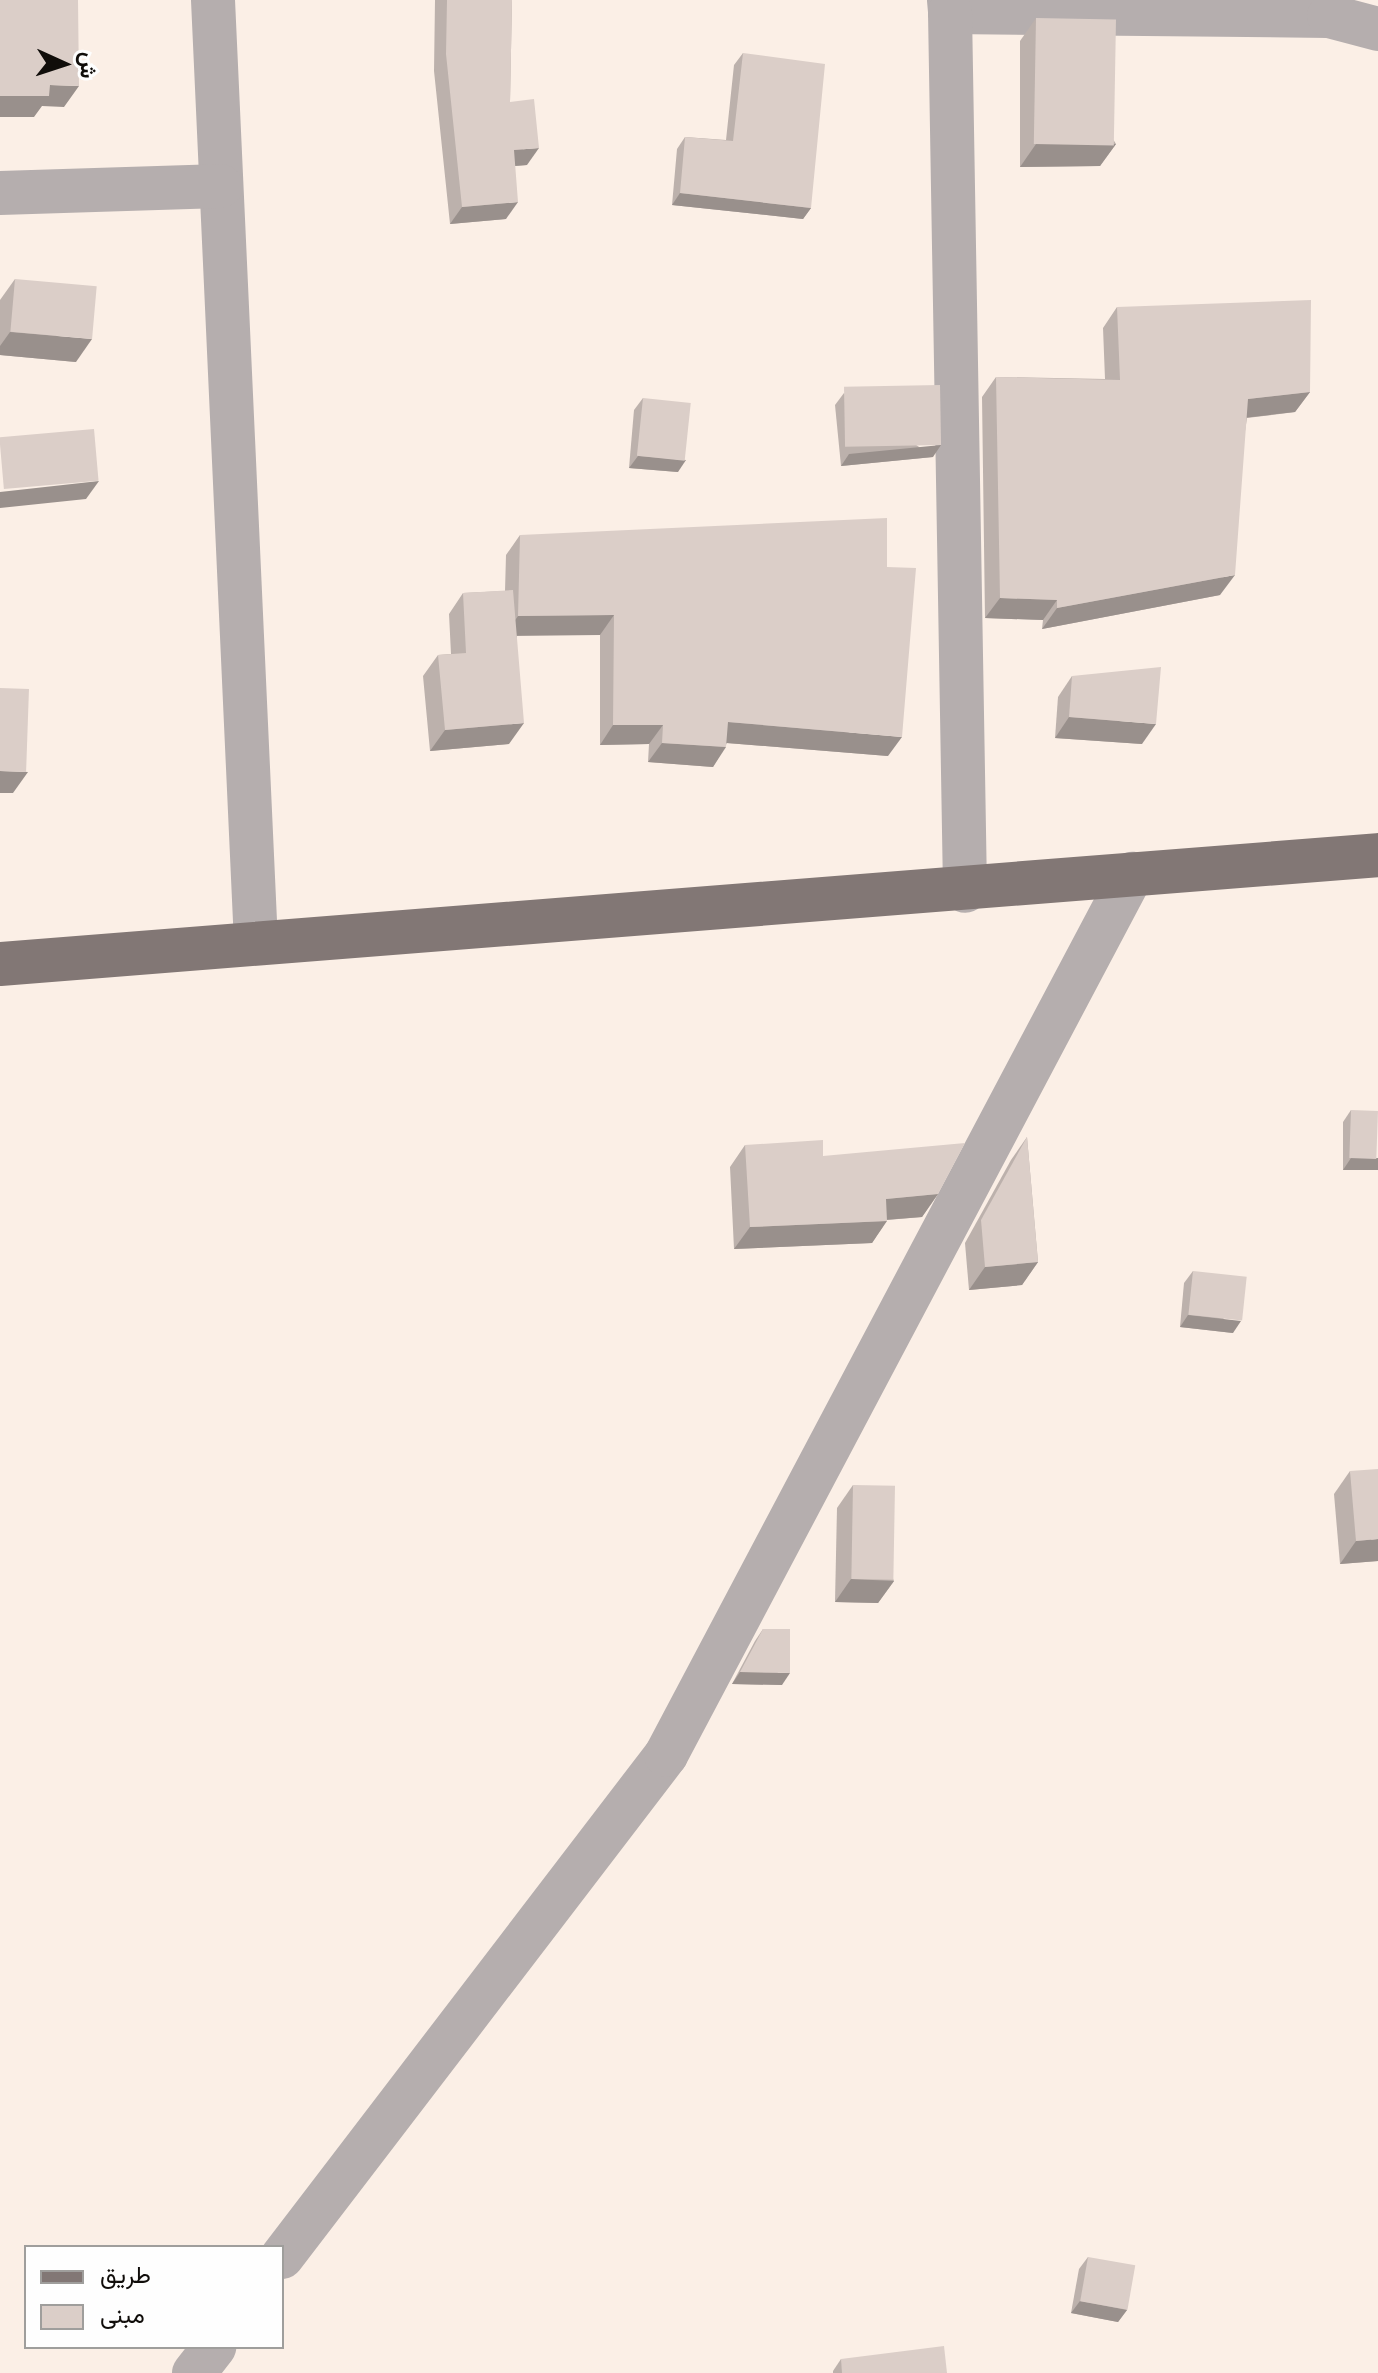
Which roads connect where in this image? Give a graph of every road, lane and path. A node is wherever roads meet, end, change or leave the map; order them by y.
1 (213, 0) edge
2 (950, 6) edge
3 (1378, 29) edge
4 (221, 186) junction
5 (0, 193) edge
6 (1378, 855) edge
7 (1132, 874) junction
8 (965, 891) junction
9 (256, 943) junction
10 (0, 964) edge
11 (284, 2254) edge
12 (212, 2349) edge
13 (194, 2373) edge

1 - 4 street
2 - 3 street
2 - 8 street
4 - 5 street
4 - 9 street
6 - 7 main road
7 - 8 main road
7 - 11 street
8 - 9 main road
9 - 10 main road
12 - 13 street

